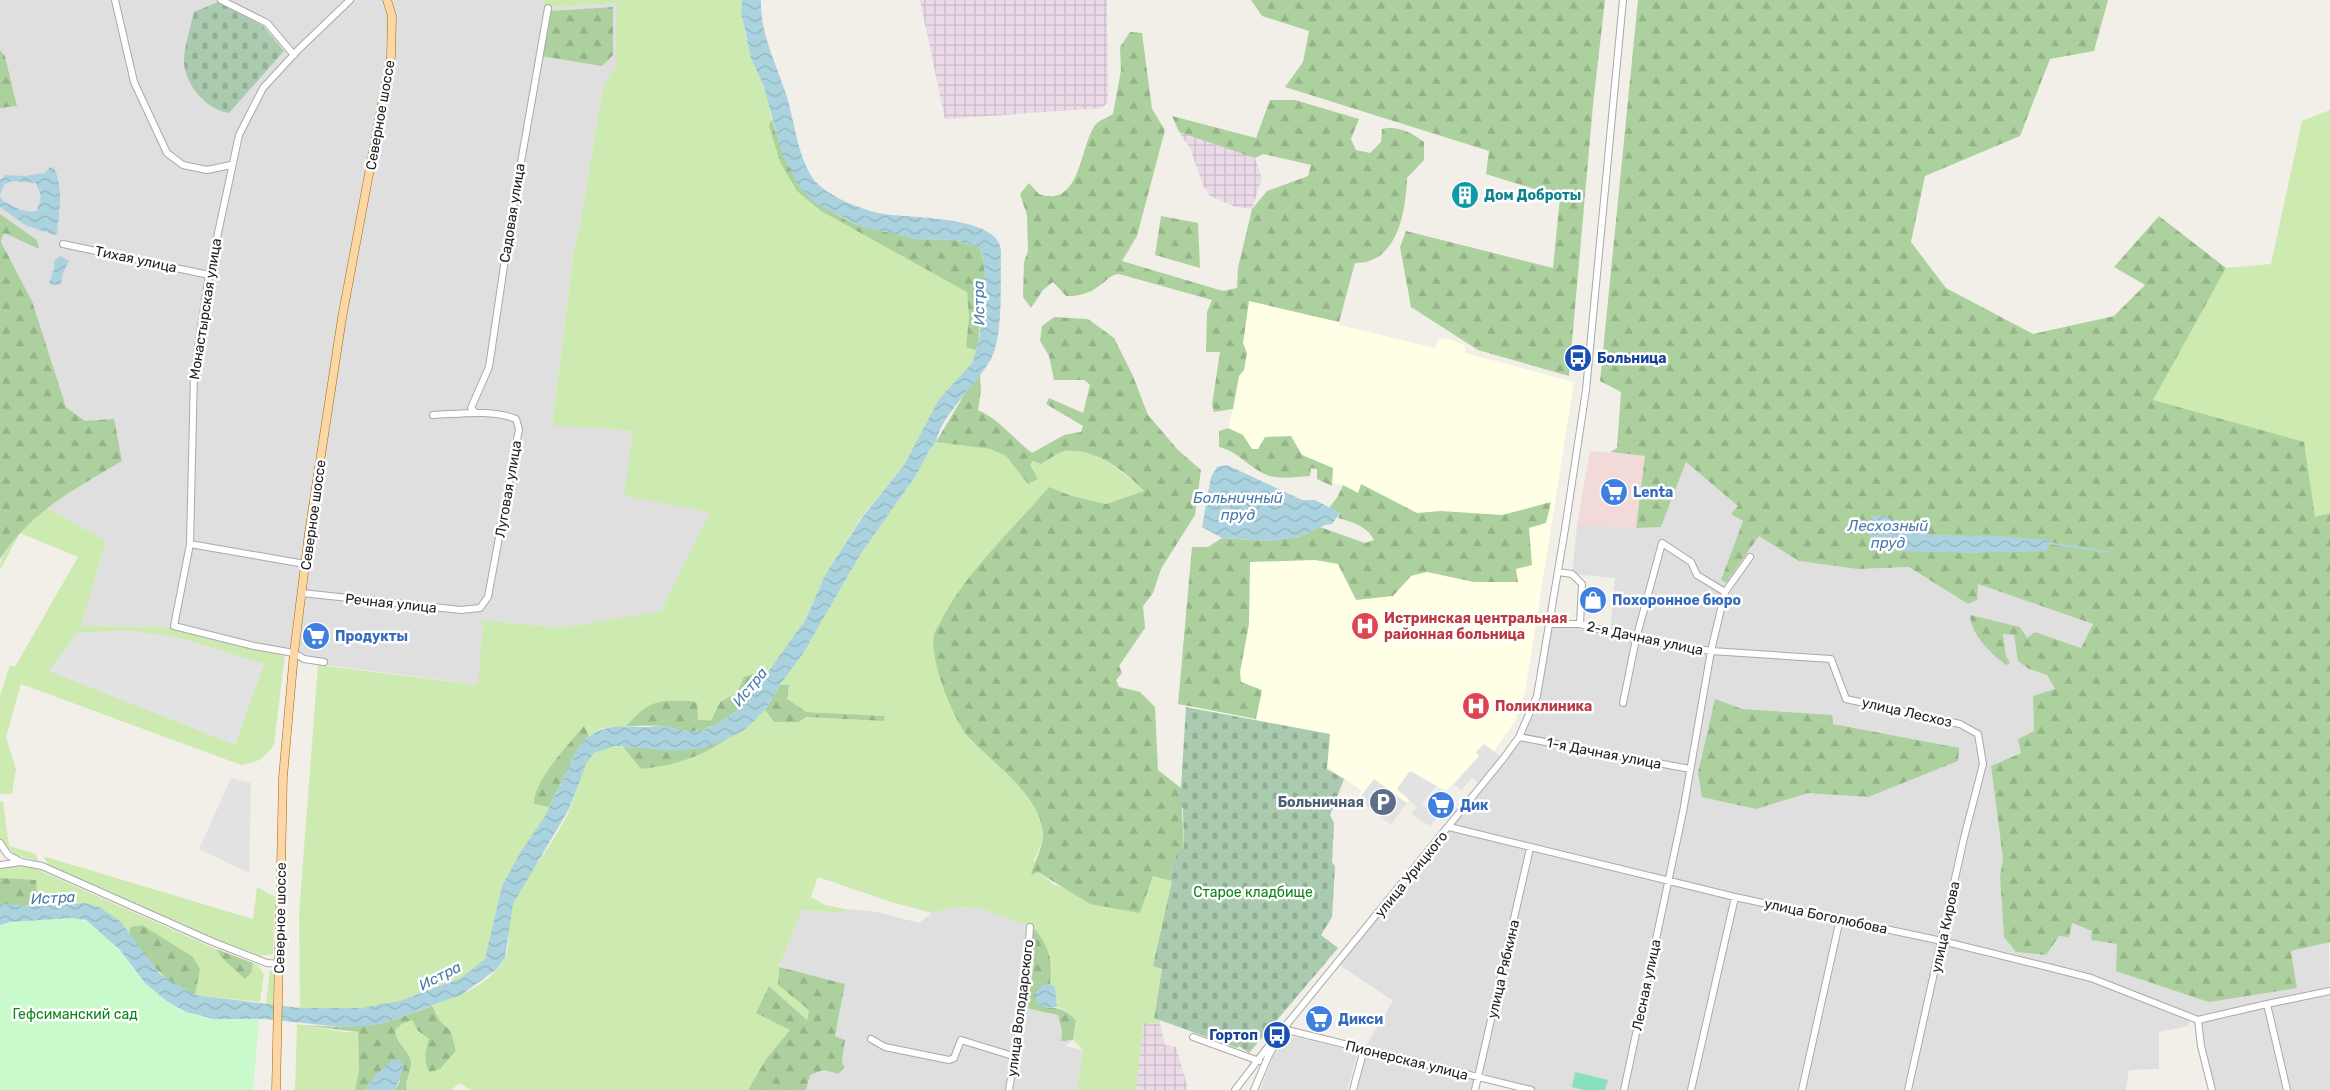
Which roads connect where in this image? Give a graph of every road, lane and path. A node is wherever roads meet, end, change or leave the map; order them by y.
1 (115, 0) edge
2 (222, 0) edge
3 (350, 0) edge
4 (387, 0) edge
5 (1623, 0) edge
6 (548, 8) dead end
7 (294, 55) junction
8 (231, 165) junction
9 (63, 244) dead end
10 (209, 275) junction
11 (476, 413) junction
12 (433, 415) dead end
13 (190, 544) junction
14 (1750, 557) dead end
15 (305, 564) junction
16 (1558, 572) junction
17 (1725, 592) junction
18 (302, 593) junction
19 (480, 608) joint
20 (1549, 624) junction
21 (1580, 624) junction
22 (1636, 639) junction
23 (1711, 651) junction
24 (294, 653) junction
25 (324, 662) dead end
26 (1623, 703) dead end
27 (1519, 737) junction
28 (1983, 764) joint
29 (1690, 769) junction
30 (1449, 827) junction
31 (0, 843) edge
32 (1530, 848) junction
33 (22, 862) junction
34 (0, 865) edge
35 (1668, 880) junction
36 (1735, 897) junction
37 (1840, 919) junction
38 (1030, 927) dead end
39 (1942, 941) junction
40 (280, 964) junction
41 (2330, 991) edge
42 (2267, 1004) junction
43 (2198, 1020) junction
44 (1283, 1029) junction
45 (1193, 1037) dead end
46 (871, 1040) dead end
47 (1364, 1049) junction
48 (1013, 1056) junction
49 (1258, 1060) junction
50 (1265, 1064) junction
51 (1245, 1077) junction
52 (1478, 1078) junction
53 (1255, 1089) edge
54 (276, 1090) edge
55 (1010, 1090) edge
56 (1234, 1090) edge
57 (1353, 1090) edge
58 (1475, 1090) edge
59 (1531, 1090) edge
60 (1624, 1090) edge
61 (1691, 1090) edge
62 (1802, 1090) edge
63 (1908, 1090) edge
64 (2212, 1090) edge
65 (2287, 1090) edge

1 - 8 street
2 - 7 street
3 - 7 street, Монастырская улица
4 - 15 main road, Северное шоссе
5 - 16 street, улица Урицкого
6 - 11 street, Садовая улица
7 - 8 street, Монастырская улица
8 - 10 street, Монастырская улица
9 - 10 street, Тихая улица
10 - 13 street, Монастырская улица
11 - 12 street, Луговая улица
11 - 19 street, Луговая улица
13 - 15 street
13 - 24 street, Монастырская улица
14 - 17 street
15 - 18 main road, Северное шоссе
16 - 20 street, улица Урицкого
16 - 21 street
17 - 22 street
17 - 23 street, Лесная улица
18 - 19 street, Речная улица
18 - 24 main road, Северное шоссе
20 - 21 street, 2-я Дачная улица
20 - 27 street, улица Урицкого
21 - 22 street, 2-я Дачная улица
22 - 23 street, 2-я Дачная улица
22 - 26 street
23 - 28 street, улица Лесхоз
23 - 29 street, Лесная улица
24 - 25 street, Монастырская улица
24 - 40 main road, Северное шоссе
27 - 29 street, 1-я Дачная улица
27 - 30 street, улица Урицкого
28 - 39 street, улица Кирова
29 - 35 street, Лесная улица
30 - 32 street, улица Боголюбова
30 - 44 street, улица Урицкого
31 - 33 street
32 - 35 street, улица Боголюбова
32 - 52 street, улица Рябкина
33 - 34 street
33 - 40 street
35 - 36 street, улица Боголюбова
35 - 60 street, Лесная улица
36 - 37 street, улица Боголюбова
36 - 61 street
37 - 39 street, улица Боголюбова
37 - 62 street
38 - 48 street, улица Володарского
39 - 43 street, улица Боголюбова
39 - 63 street, улица Кирова
40 - 54 main road, Северное шоссе
41 - 42 street
42 - 43 street
42 - 65 street
43 - 64 street
44 - 47 street, Пионерская улица
44 - 49 street
44 - 50 street, улица Урицкого
45 - 49 street
46 - 48 street
47 - 52 street, Пионерская улица
47 - 57 street
48 - 55 street, улица Володарского
49 - 50 street
49 - 51 street
50 - 53 street, улица Урицкого
51 - 53 street
51 - 56 street
52 - 58 street, улица Рябкина
52 - 59 street, Пионерская улица

